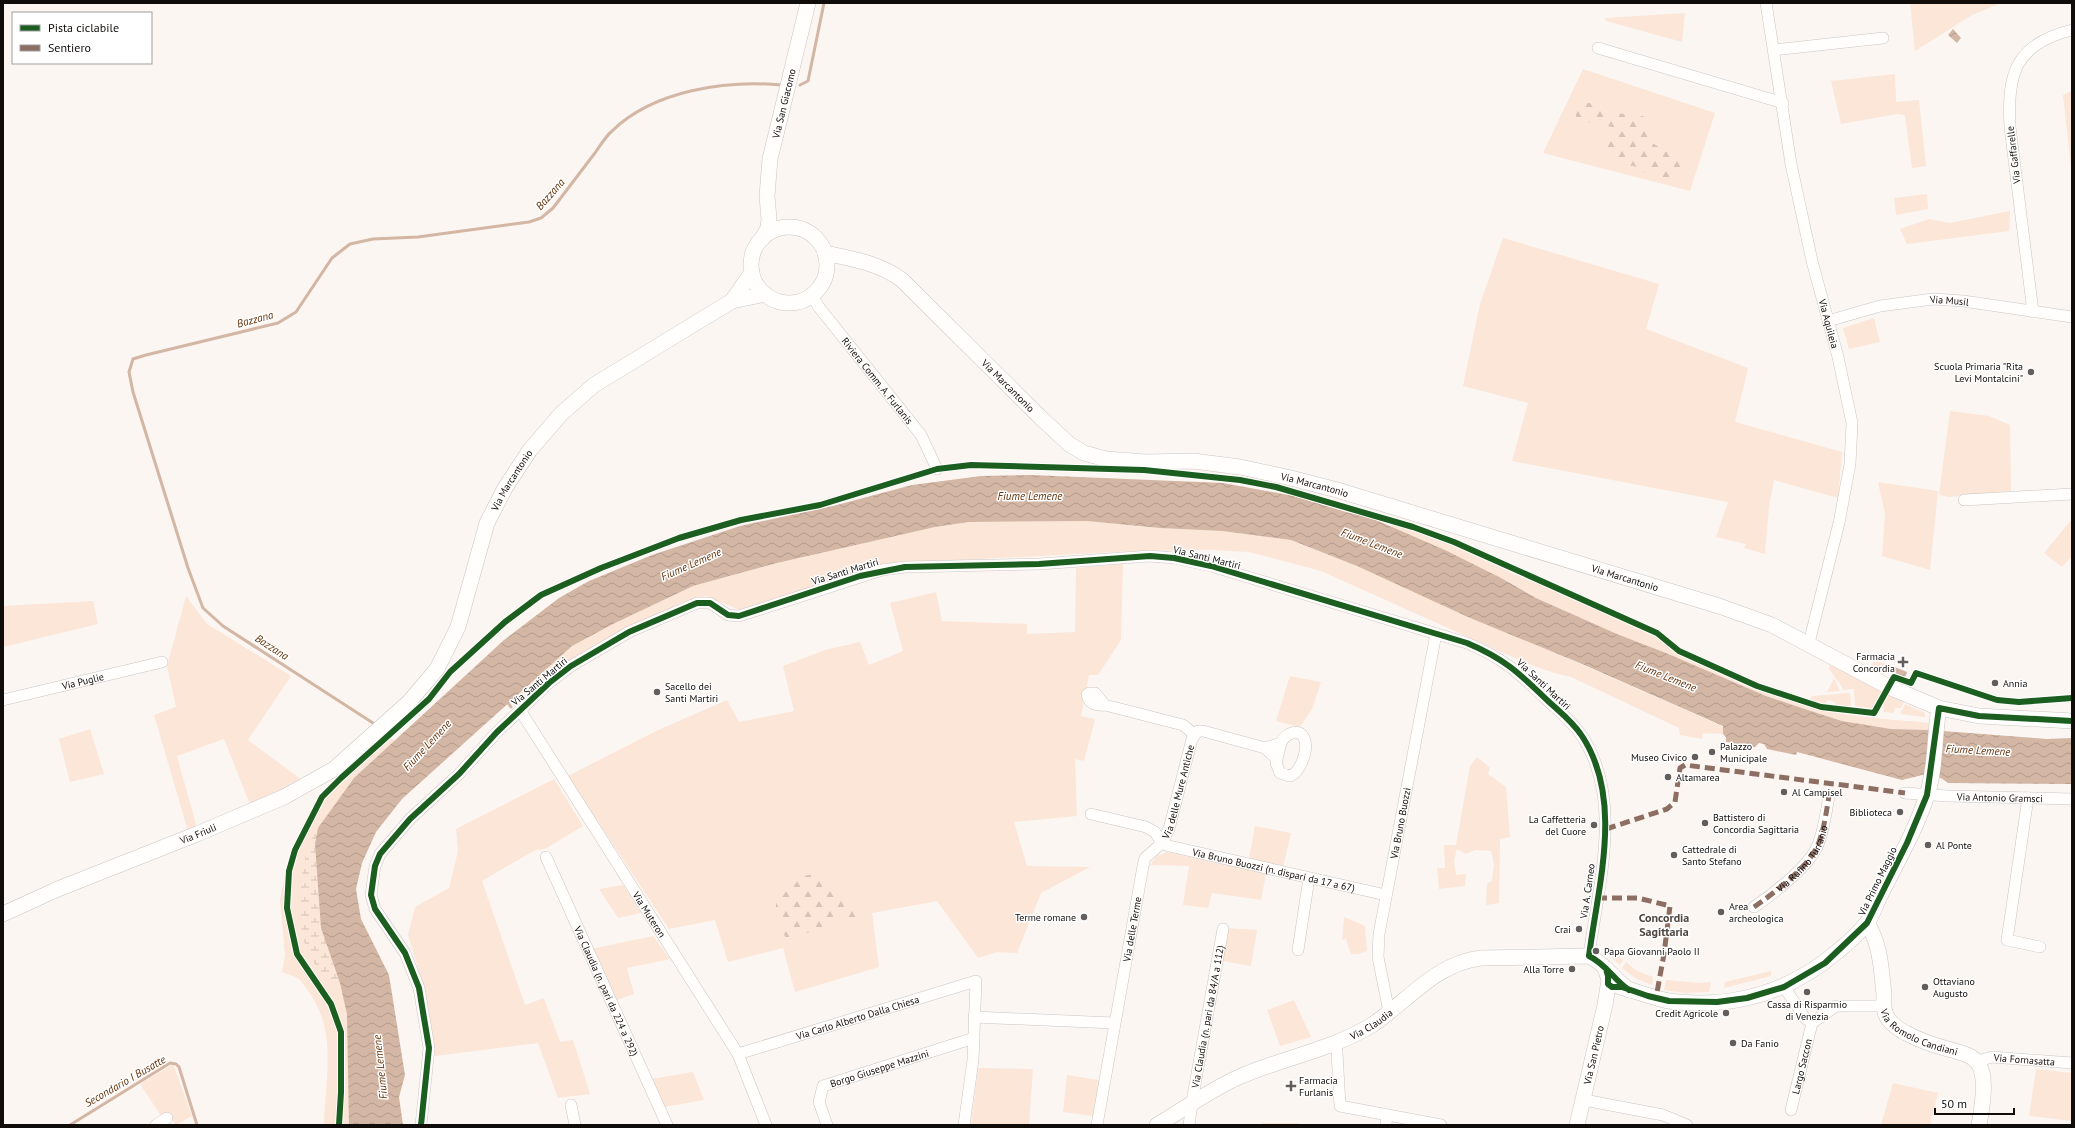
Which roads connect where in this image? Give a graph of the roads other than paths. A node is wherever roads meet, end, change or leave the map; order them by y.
1 (808, 3) edge
2 (1766, 3) edge
3 (2072, 30) edge
4 (1883, 38) dead end
5 (1598, 48) dead end
6 (1774, 50) junction
7 (1783, 103) junction
8 (769, 204) junction
9 (792, 227) junction
10 (762, 239) junction
11 (825, 253) junction
12 (872, 264) junction
13 (752, 272) junction
14 (826, 274) junction
15 (765, 294) junction
16 (812, 295) junction
17 (732, 301) junction
18 (2034, 312) junction
19 (2072, 317) edge
20 (1828, 321) junction
21 (937, 469) dead end
22 (2072, 494) edge
23 (1964, 500) dead end
24 (1436, 634) junction
25 (1808, 643) junction
26 (162, 662) dead end
27 (3, 700) edge
28 (1105, 705) dead end
29 (1939, 708) junction
30 (520, 710) junction
31 (2072, 721) edge
32 (379, 730) joint
33 (1194, 734) junction
34 (1280, 743) junction
35 (1265, 748) junction
36 (1277, 759) junction
37 (1905, 793) dead end
38 (1927, 795) junction
39 (1829, 796) dead end
40 (2028, 798) junction
41 (2072, 799) edge
42 (1091, 814) dead end
43 (1606, 829) joint
44 (1162, 843) junction
45 (546, 857) dead end
46 (1309, 878) junction
47 (1386, 895) junction
48 (1754, 907) dead end
49 (3, 914) edge
50 (1867, 923) junction
51 (1223, 929) dead end
52 (2040, 947) dead end
53 (1298, 950) dead end
54 (1589, 956) junction
55 (1614, 981) junction
56 (1784, 987) junction
57 (1885, 1006) junction
58 (1389, 1012) junction
59 (974, 1017) junction
60 (1114, 1023) junction
61 (1812, 1023) junction
62 (974, 1038) junction
63 (1335, 1042) junction
64 (738, 1054) junction
65 (1978, 1061) junction
66 (2072, 1063) edge
67 (1584, 1100) junction
68 (1192, 1104) junction
69 (571, 1105) dead end
70 (1791, 1110) dead end
71 (167, 1118) dead end
72 (1386, 1120) edge
73 (156, 1125) edge
74 (421, 1125) edge
75 (575, 1125) edge
76 (667, 1125) edge
77 (766, 1125) edge
78 (827, 1125) edge
79 (964, 1125) edge
80 (1097, 1125) edge
81 (1157, 1125) edge
82 (1190, 1125) edge
83 (1441, 1125) edge
84 (1577, 1125) edge
85 (1687, 1125) edge
86 (1979, 1125) edge

1 - 8 main road, Via San Giacomo
2 - 6 street, Via Aquileia
3 - 18 street, Via Gaffarelle
4 - 6 street
5 - 7 street
6 - 7 street, Via Aquileia
7 - 20 street, Via Aquileia
8 - 9 main road
8 - 10 main road, Via San Giacomo
9 - 10 main road
9 - 11 main road
10 - 13 main road, Via Marcantonio
11 - 12 main road, Via Marcantonio
11 - 14 main road
12 - 14 main road, Via Marcantonio
12 - 25 main road, Via Marcantonio
13 - 15 main road
13 - 17 main road, Via Marcantonio
14 - 16 main road
15 - 16 main road
15 - 17 main road, Via Marcantonio
16 - 21 street, Riviera Comm. A. Furlanis
17 - 32 main road, Via Marcantonio
18 - 19 street, Via Musil
18 - 20 street, Via Musil
20 - 25 street, Via Aquileia
22 - 23 street
24 - 30 street, Via Santi Martiri
24 - 43 street, Via Santi Martiri
24 - 47 street, Via Bruno Buozzi
25 - 29 main road, Via Marcantonio
26 - 27 street, Via Puglie
28 - 33 street
29 - 31 main road, Via Marcantonio
29 - 38 main road, Via Primo Maggio
30 - 64 street, Via Muteron
30 - 74 street, Via Santi Martiri
32 - 49 main road, Via Friuli
33 - 35 street, Via delle Mure Antiche
33 - 44 street, Via delle Mure Antiche
34 - 35 street, Via delle Mure Antiche
34 - 36 street
34 - 36 street, Via delle Mure Antiche
35 - 36 street, Via delle Mure Antiche
37 - 38 street, Via Antonio Gramsci
38 - 40 street, Via Antonio Gramsci
38 - 50 main road, Via Primo Maggio
39 - 48 street, Via Rufino Turranio
40 - 41 street, Via Antonio Gramsci
40 - 52 street
42 - 44 street, Via delle Mure Antiche
43 - 54 street, Via A. Carneo
44 - 46 street, Via Bruno Buozzi (n. dispari da 17 a 67)
44 - 60 street, Via delle Terme
45 - 76 street, Via Claudia (n. pari da 224 a 292)
46 - 47 street, Via Bruno Buozzi (n. dispari da 17 a 67)
46 - 53 street
47 - 58 street, Via Bruno Buozzi
50 - 56 main road, Via Primo Maggio
50 - 57 main road, Via Romolo Candiani
51 - 68 street, Via Claudia (n. pari da 84/A a 112)
54 - 55 main road, Via Primo Maggio
54 - 58 main road, Via Claudia
55 - 56 main road, Via Primo Maggio
55 - 67 main road, Via San Pietro
56 - 61 street
57 - 61 street
57 - 65 main road, Via Romolo Candiani
58 - 63 main road, Via Claudia
59 - 60 street
59 - 62 street
59 - 64 street, Via Carlo Alberto Dalla Chiesa
60 - 80 street, Via delle Terme
61 - 70 street, Largo Saccon
62 - 78 street, Borgo Giuseppe Mazzini
62 - 79 street
63 - 68 main road, Via Claudia
63 - 72 street
64 - 77 street, Via Muteron
65 - 66 street, Via Fornasatta
65 - 86 main road
67 - 84 main road, Via San Pietro
67 - 85 street
68 - 81 main road, Via Claudia
68 - 82 street, Via Claudia (n. pari da 84/A a 112)
69 - 75 street
71 - 73 street
72 - 83 street

